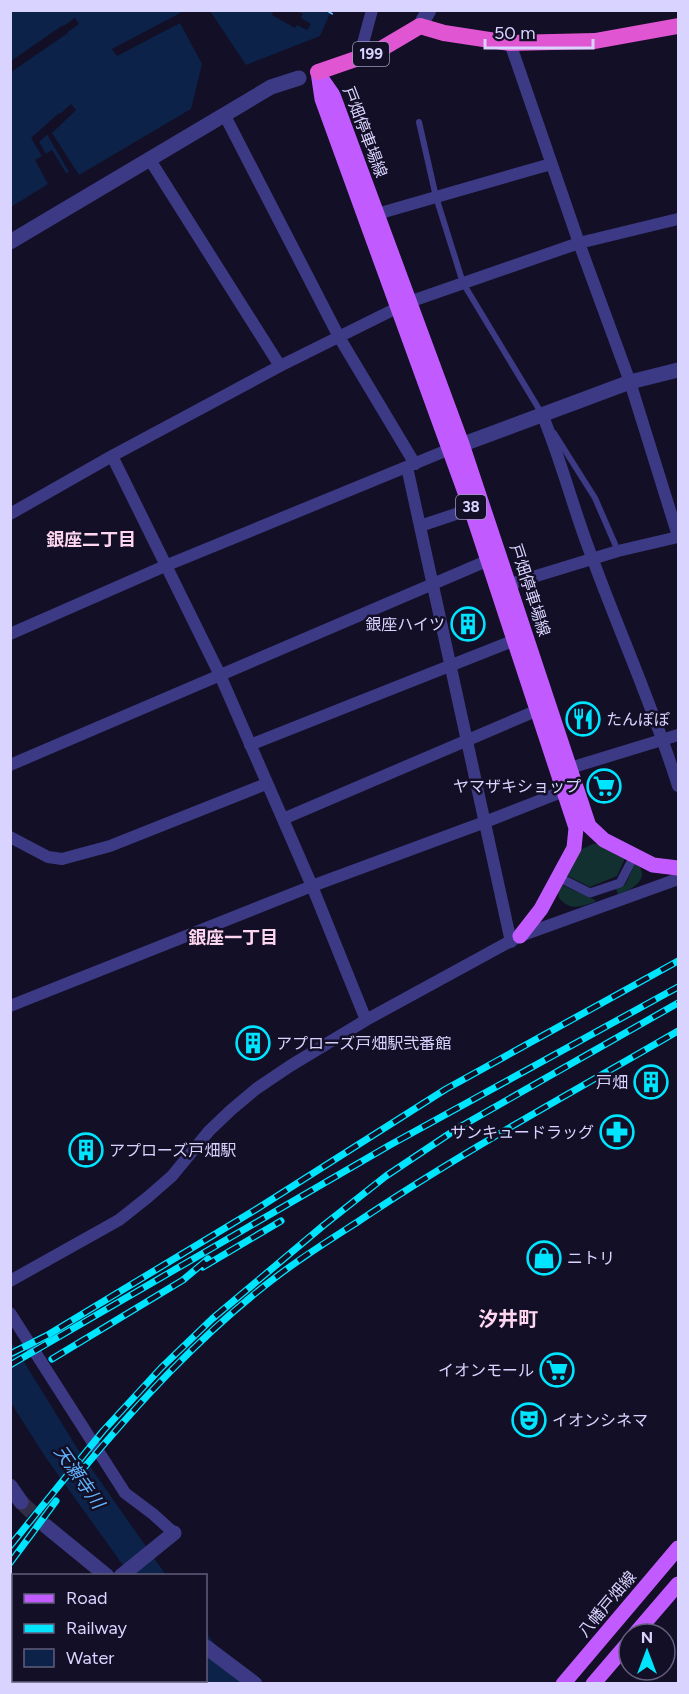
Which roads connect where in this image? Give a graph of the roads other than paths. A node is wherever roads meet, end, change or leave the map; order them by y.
1 (372, 10) edge
2 (429, 10) edge
3 (420, 26) junction
4 (678, 26) edge
5 (510, 43) junction
6 (359, 58) junction
7 (318, 72) junction
8 (299, 78) joint
9 (224, 114) junction
10 (419, 122) dead end
11 (150, 160) junction
12 (551, 164) junction
13 (436, 197) junction
14 (377, 214) junction
15 (678, 219) edge
16 (10, 242) edge
17 (579, 243) junction
18 (463, 283) junction
19 (403, 305) junction
20 (339, 337) junction
21 (280, 366) junction
22 (678, 370) edge
23 (630, 382) junction
24 (542, 414) junction
25 (456, 446) junction
26 (112, 456) junction
27 (411, 465) junction
28 (471, 509) junction
29 (10, 514) edge
30 (420, 526) junction
31 (678, 537) edge
32 (618, 551) junction
33 (592, 558) junction
34 (489, 560) junction
35 (165, 566) junction
36 (433, 584) junction
37 (510, 584) junction
38 (10, 634) edge
39 (515, 640) junction
40 (451, 666) junction
41 (220, 675) junction
42 (538, 710) junction
43 (678, 735) edge
44 (664, 739) junction
45 (467, 741) junction
46 (250, 745) junction
47 (10, 765) edge
48 (570, 768) junction
49 (266, 784) junction
50 (678, 786) edge
51 (564, 791) junction
52 (283, 819) junction
53 (485, 822) junction
54 (10, 837) edge
55 (604, 840) junction
56 (574, 848) junction
57 (632, 860) dead end
58 (678, 867) edge
59 (678, 879) edge
60 (564, 880) dead end
61 (312, 886) junction
62 (516, 939) junction
63 (10, 1006) edge
64 (366, 1020) junction
65 (10, 1281) edge
66 (10, 1313) edge
67 (10, 1486) edge
68 (21, 1502) tunnel mouth
69 (47, 1527) tunnel mouth
70 (174, 1533) joint
71 (678, 1548) edge
72 (106, 1574) edge
73 (123, 1574) edge
74 (678, 1584) edge
75 (645, 1622) edge
76 (207, 1648) edge
77 (617, 1655) edge
78 (252, 1681) edge
79 (563, 1683) edge
80 (593, 1683) edge

1 - 6 street
2 - 3 street
3 - 5 highway
3 - 6 highway, 199
4 - 5 highway
5 - 12 street
6 - 7 highway, 199
7 - 8 street
7 - 14 main road, 戸畑停車場線 / 38
7 - 19 main road, 戸畑停車場線 / 38
8 - 9 street
9 - 11 street
9 - 20 street
10 - 13 lane
11 - 16 street
11 - 21 street
12 - 13 street
12 - 17 street
13 - 14 street
13 - 18 lane
14 - 19 main road, 戸畑停車場線 / 38
15 - 17 street
17 - 18 street
17 - 23 street
18 - 19 street
18 - 24 lane
19 - 20 street
19 - 25 main road, 戸畑停車場線 / 38
20 - 21 street
20 - 27 street
21 - 26 street
22 - 23 street
23 - 24 street
23 - 31 street
24 - 25 street
24 - 32 lane
24 - 33 street
25 - 27 street
25 - 28 main road, 戸畑停車場線 / 38
25 - 37 main road, 戸畑停車場線 / 38
26 - 29 street
26 - 35 street
27 - 30 street
27 - 35 street
28 - 30 street
28 - 34 main road, 戸畑停車場線 / 38
30 - 36 street
31 - 32 street
32 - 33 street
33 - 37 street
33 - 44 street
34 - 36 street
34 - 39 main road, 戸畑停車場線 / 38
35 - 38 street
35 - 41 street
36 - 40 street
36 - 41 street
37 - 48 main road, 戸畑停車場線 / 38
39 - 40 street
39 - 42 main road, 戸畑停車場線 / 38
40 - 45 street
40 - 46 street
41 - 46 street
41 - 47 street
42 - 45 street
42 - 51 main road, 戸畑停車場線 / 38
43 - 44 street
44 - 48 street
44 - 50 street
45 - 52 street
45 - 53 street
46 - 49 street
48 - 55 main road, 戸畑停車場線 / 38
49 - 52 street
49 - 54 street
51 - 53 street
51 - 56 main road, 戸畑停車場線 / 38
52 - 61 street
53 - 61 street
53 - 62 street
55 - 56 main road
55 - 58 main road, 戸畑停車場線 / 38
56 - 62 main road
57 - 60 street
59 - 62 street
61 - 63 street
61 - 64 street
62 - 64 street
64 - 65 street
66 - 70 street
67 - 68 street
69 - 72 street
70 - 73 street
71 - 79 main road, 八幡戸畑線
74 - 75 main road
76 - 78 street
77 - 80 main road

